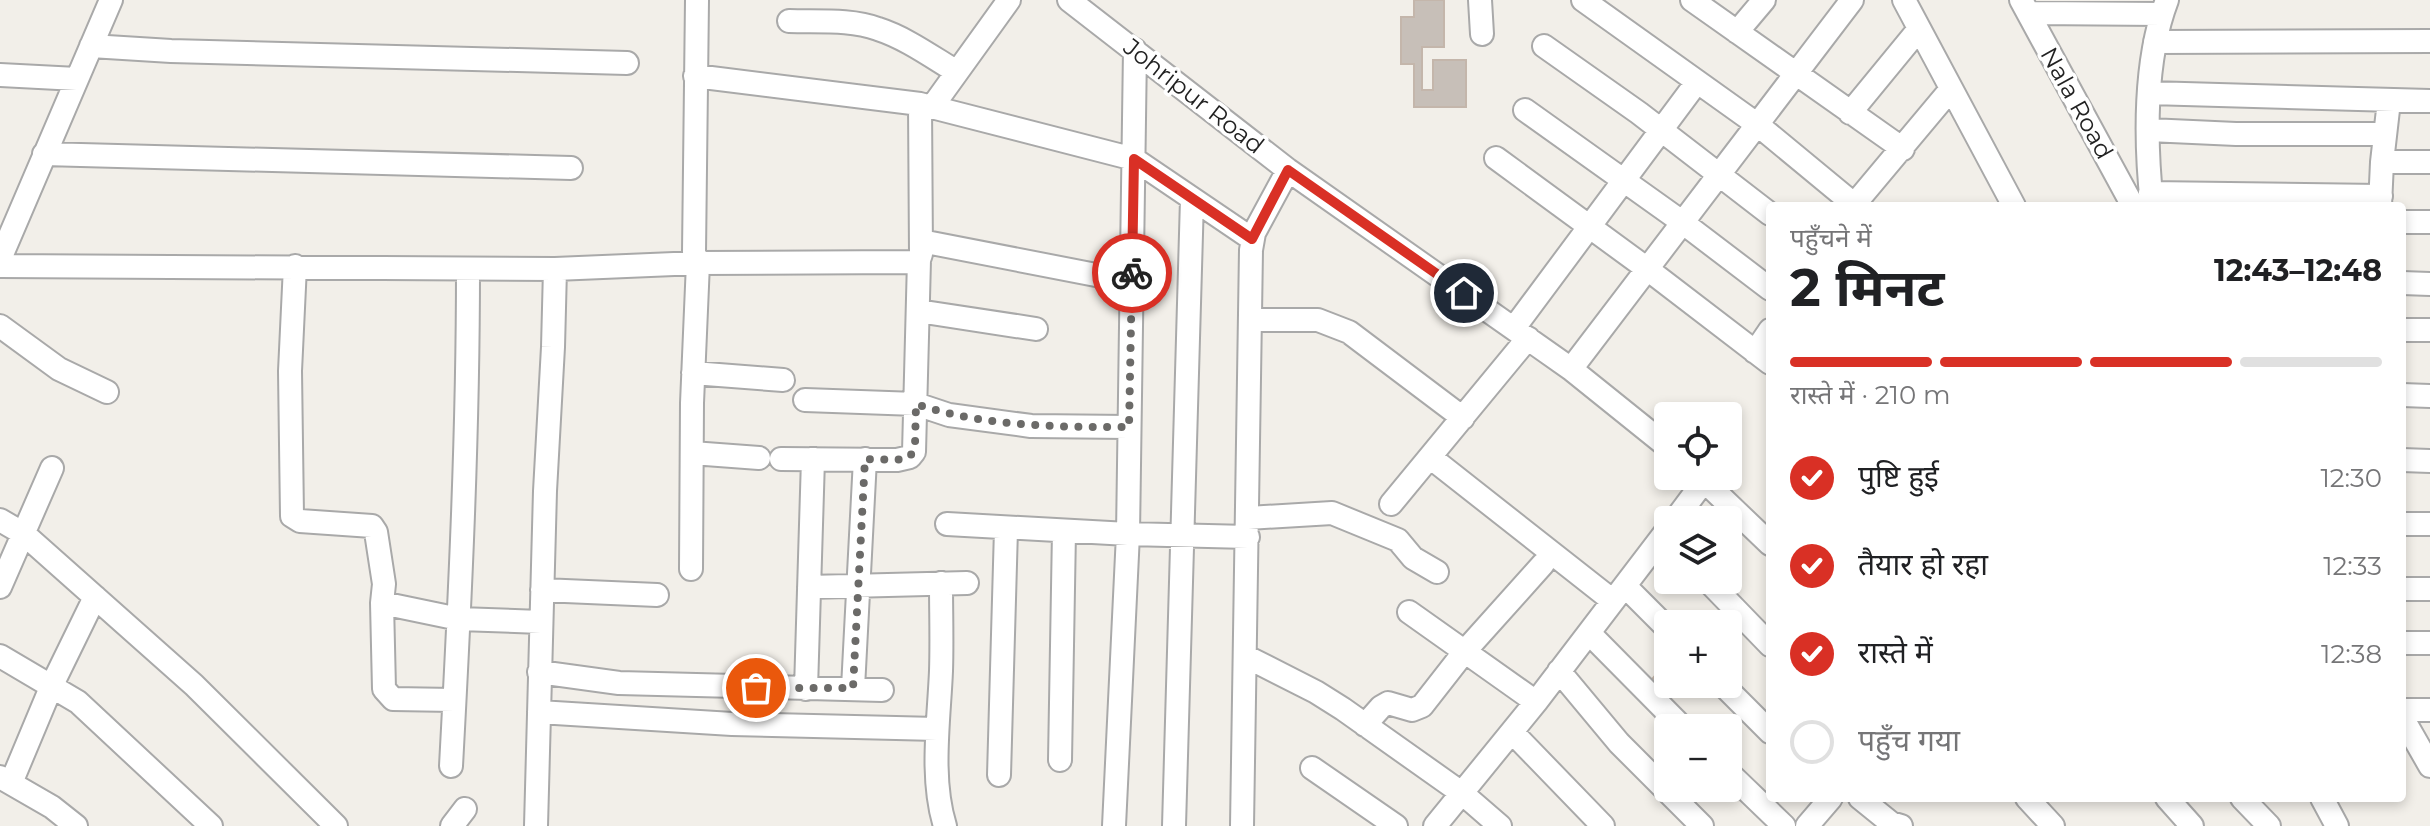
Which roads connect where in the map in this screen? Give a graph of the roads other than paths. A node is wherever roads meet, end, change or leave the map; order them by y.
1 (111, 0) edge
2 (697, 0) edge
3 (1009, 0) edge
4 (1480, 0) edge
5 (1583, 0) edge
6 (1692, 0) edge
7 (1764, 0) edge
8 (1852, 0) edge
9 (1904, 0) edge
10 (1081, 4) edge
11 (2024, 6) edge
12 (2165, 7) edge
13 (789, 21) dead end
14 (1919, 29) junction
15 (1737, 32) junction
16 (1482, 34) dead end
17 (2430, 41) edge
18 (2155, 42) junction
19 (91, 46) junction
20 (1544, 46) dead end
21 (1135, 50) junction
22 (627, 63) dead end
23 (957, 72) junction
24 (1795, 73) junction
25 (0, 75) edge
26 (695, 76) junction
27 (77, 79) junction
28 (1697, 82) junction
29 (1951, 89) junction
30 (2150, 93) junction
31 (2389, 101) junction
32 (2430, 101) edge
33 (926, 105) junction
34 (1525, 110) dead end
35 (1850, 113) junction
36 (1758, 125) junction
37 (1661, 130) junction
38 (2149, 130) junction
39 (2384, 134) junction
40 (1903, 149) junction
41 (44, 154) junction
42 (1496, 158) dead end
43 (1134, 159) junction
44 (2382, 162) junction
45 (2430, 162) edge
46 (571, 168) dead end
47 (1288, 170) junction
48 (1719, 175) junction
49 (1623, 180) junction
50 (1192, 199) junction
51 (2380, 201) edge
52 (1851, 202) edge
53 (1858, 202) edge
54 (2012, 202) edge
55 (2145, 202) edge
56 (1766, 211) edge
57 (1682, 222) junction
58 (2406, 222) edge
59 (2430, 222) edge
60 (7, 224) edge
61 (1590, 227) junction
62 (1252, 239) junction
63 (920, 250) junction
64 (0, 259) edge
65 (698, 263) junction
66 (0, 266) edge
67 (295, 266) junction
68 (1646, 268) junction
69 (468, 269) junction
70 (555, 269) junction
71 (1132, 282) junction
72 (2406, 283) edge
73 (2430, 284) edge
74 (1766, 286) edge
75 (918, 311) junction
76 (1250, 320) junction
77 (0, 326) edge
78 (1036, 329) dead end
79 (2406, 330) edge
80 (2430, 330) edge
81 (1521, 333) junction
82 (1762, 358) edge
83 (1571, 369) junction
84 (693, 373) junction
85 (783, 380) dead end
86 (107, 392) dead end
87 (2406, 395) edge
88 (2430, 396) edge
89 (805, 400) dead end
90 (916, 404) junction
91 (1463, 418) junction
92 (1129, 427) junction
93 (1654, 436) edge
94 (692, 453) junction
95 (1430, 457) junction
96 (813, 459) junction
97 (865, 459) junction
98 (2406, 460) edge
99 (2430, 461) edge
100 (52, 468) dead end
101 (1714, 490) edge
102 (1391, 504) dead end
103 (0, 520) edge
104 (947, 524) dead end
105 (2406, 524) edge
106 (2430, 524) edge
107 (1248, 528) junction
108 (1006, 529) junction
109 (1064, 531) junction
110 (24, 534) junction
111 (1128, 534) junction
112 (1183, 536) junction
113 (1766, 540) edge
114 (1654, 549) edge
115 (1543, 564) dead end
116 (691, 569) dead end
117 (1437, 572) dead end
118 (941, 583) junction
119 (967, 583) dead end
120 (858, 586) junction
121 (0, 587) edge
122 (809, 587) junction
123 (2406, 589) edge
124 (2430, 589) edge
125 (542, 590) junction
126 (1619, 593) junction
127 (1721, 594) edge
128 (657, 595) dead end
129 (95, 597) junction
130 (382, 603) junction
131 (1409, 612) dead end
132 (459, 619) junction
133 (1654, 619) edge
134 (541, 622) junction
135 (1589, 633) junction
136 (1766, 641) edge
137 (2406, 643) edge
138 (2430, 643) edge
139 (1465, 651) junction
140 (0, 656) edge
141 (1245, 656) junction
142 (1559, 671) junction
143 (539, 672) junction
144 (52, 685) junction
145 (853, 688) junction
146 (806, 689) junction
147 (882, 690) dead end
148 (1736, 698) edge
149 (454, 700) junction
150 (1536, 702) junction
151 (2406, 710) edge
152 (2430, 710) edge
153 (539, 712) junction
154 (1669, 714) edge
155 (2406, 724) edge
156 (1365, 725) junction
157 (1766, 728) edge
158 (937, 729) junction
159 (1512, 732) junction
160 (1060, 760) dead end
161 (451, 766) dead end
162 (2430, 766) edge
163 (1312, 768) dead end
164 (999, 775) dead end
165 (5, 780) edge
166 (1742, 786) edge
167 (1463, 794) junction
168 (1828, 802) edge
169 (1865, 802) edge
170 (2031, 802) edge
171 (2171, 802) edge
172 (2246, 802) edge
173 (2324, 802) edge
174 (1440, 824) edge
175 (76, 826) edge
176 (211, 826) edge
177 (336, 826) edge
178 (536, 826) edge
179 (945, 826) edge
180 (1114, 826) edge
181 (1174, 826) edge
182 (1242, 826) edge
183 (1396, 826) edge
184 (1500, 826) edge
185 (1603, 826) edge
186 (1702, 826) edge
187 (1784, 826) edge
188 (1807, 826) edge
189 (1901, 826) edge
190 (2053, 826) edge
191 (2192, 826) edge
192 (2269, 826) edge
193 (2337, 826) edge

1 - 19 street
2 - 26 street
3 - 23 street
4 - 16 street
5 - 28 street
6 - 15 street
7 - 15 street
8 - 24 street
9 - 14 street
10 - 21 street, Johripur Road
11 - 12 street
11 - 55 street, Nala Road
12 - 18 street
13 - 23 street
14 - 29 street
14 - 35 street
15 - 24 street
17 - 18 street
18 - 30 street
19 - 22 street
19 - 27 street
20 - 37 street
21 - 43 street
21 - 47 street, Johripur Road
23 - 33 street
24 - 35 street
24 - 36 street
25 - 27 street
26 - 33 street
26 - 65 street
27 - 41 street
28 - 36 street
28 - 37 street
29 - 40 street
29 - 54 street
30 - 31 street
30 - 38 street
31 - 32 street
31 - 39 street
33 - 43 street
33 - 63 street
34 - 49 street
35 - 40 street
36 - 48 street
36 - 52 street
37 - 48 street
37 - 49 street
38 - 39 street
38 - 55 street
39 - 44 street
40 - 53 street
41 - 46 street
41 - 60 street
42 - 61 street
43 - 50 street
43 - 71 street
44 - 45 street
44 - 51 street
47 - 62 street
47 - 81 street, Johripur Road
48 - 56 street
48 - 57 street
49 - 57 street
49 - 61 street
50 - 62 street
50 - 112 street
51 - 55 street
57 - 68 street
57 - 74 street
58 - 59 street
60 - 64 street
61 - 68 street
61 - 81 street
62 - 76 street
63 - 65 street
63 - 71 street
63 - 75 street
65 - 70 street
65 - 84 street
66 - 67 street
67 - 69 street
67 - 130 street
68 - 82 street
68 - 83 street
69 - 70 street
69 - 132 street
70 - 125 street
71 - 92 street
72 - 73 street
75 - 78 street
75 - 90 street
76 - 91 street
76 - 107 street
77 - 86 street
79 - 80 street
81 - 83 street, Johripur Road
81 - 91 street
83 - 93 street, Johripur Road
84 - 85 street
84 - 94 street
87 - 88 street
89 - 90 street
90 - 92 street
90 - 97 street
91 - 95 street
92 - 111 street
94 - 96 street
94 - 116 street
95 - 102 street
95 - 126 street
96 - 97 street
96 - 122 street
97 - 120 street
98 - 99 street
100 - 110 street
101 - 113 street
103 - 110 street
104 - 108 street
105 - 106 street
107 - 112 street
107 - 117 street
107 - 141 street
108 - 109 street
108 - 164 street
109 - 111 street
109 - 160 street
110 - 121 street
110 - 129 street
111 - 112 street
111 - 180 street
112 - 181 street
114 - 126 street
115 - 139 street
118 - 119 street
118 - 120 street
118 - 158 street
120 - 122 street
120 - 145 street
122 - 146 street
123 - 124 street
125 - 128 street
125 - 134 street
126 - 133 street
126 - 135 street
127 - 136 street
129 - 144 street
129 - 177 street
130 - 132 street
130 - 149 street
131 - 139 street
132 - 134 street
132 - 149 street
134 - 143 street
135 - 142 street
135 - 154 street
137 - 138 street
139 - 150 street
139 - 156 street
140 - 144 street
141 - 156 street
141 - 182 street
142 - 150 street
142 - 186 street
143 - 146 street
143 - 153 street
144 - 165 street
144 - 176 street
145 - 146 street
145 - 147 street
148 - 157 street
149 - 161 street
150 - 159 street
151 - 152 street
153 - 158 street
153 - 178 street
155 - 162 street
156 - 167 street
158 - 179 street
159 - 167 street
159 - 185 street
163 - 183 street
165 - 175 street
166 - 187 street
167 - 174 street
167 - 184 street
168 - 188 street
169 - 189 street
170 - 190 street
171 - 191 street
172 - 192 street
173 - 193 street

